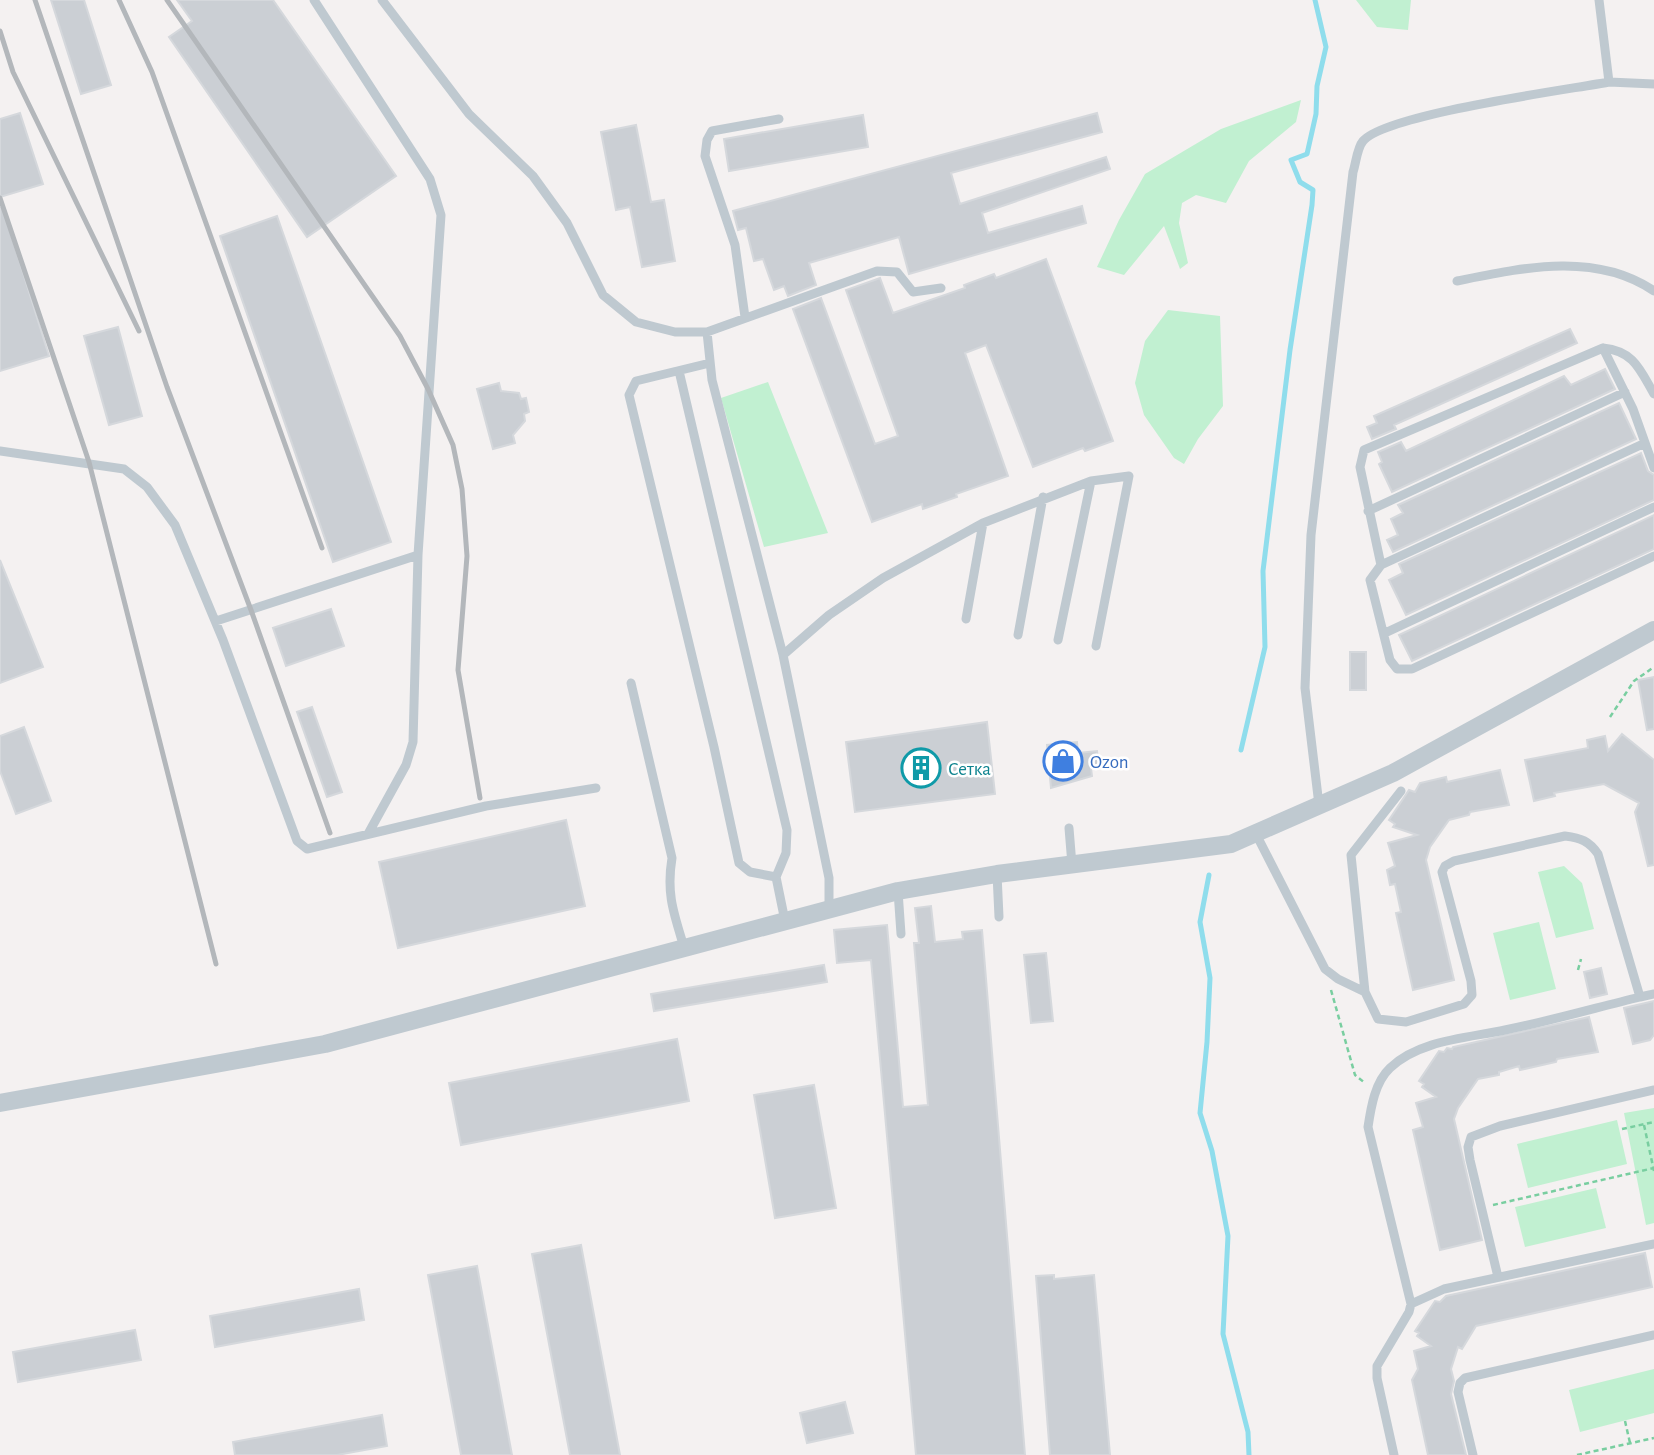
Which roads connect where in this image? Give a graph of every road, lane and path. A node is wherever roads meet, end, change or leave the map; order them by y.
1 (314, 0) edge
2 (382, 0) edge
3 (1599, 0) edge
4 (1609, 82) junction
5 (1654, 84) edge
6 (779, 119) dead end
7 (1457, 281) dead end
8 (941, 288) dead end
9 (1654, 291) edge
10 (746, 317) junction
11 (707, 332) junction
12 (1603, 348) junction
13 (710, 363) junction
14 (679, 371) junction
15 (1625, 392) junction
16 (1654, 394) edge
17 (1644, 443) junction
18 (0, 451) edge
19 (1654, 468) edge
20 (1091, 481) junction
21 (1043, 497) junction
22 (1654, 508) edge
23 (1368, 511) junction
24 (983, 523) junction
25 (418, 555) junction
26 (1654, 556) edge
27 (1381, 565) junction
28 (966, 619) dead end
29 (216, 621) junction
30 (1654, 630) edge
31 (1385, 633) junction
32 (1018, 635) dead end
33 (1058, 640) dead end
34 (1096, 646) dead end
35 (783, 655) junction
36 (1654, 667) edge
37 (631, 683) dead end
38 (1610, 717) dead end
39 (596, 788) dead end
40 (1401, 791) dead end
41 (1319, 805) junction
42 (1069, 828) dead end
43 (368, 834) junction
44 (1256, 834) junction
45 (1072, 864) junction
46 (997, 874) junction
47 (776, 877) junction
48 (898, 891) junction
49 (829, 909) junction
50 (999, 917) dead end
51 (785, 921) junction
52 (901, 934) dead end
53 (684, 947) junction
54 (1581, 959) dead end
55 (1325, 969) junction
56 (1578, 970) dead end
57 (1365, 992) junction
58 (1654, 994) edge
59 (1640, 998) junction
60 (1654, 1090) edge
61 (1376, 1092) junction
62 (0, 1103) edge
63 (1654, 1122) edge
64 (1644, 1125) junction
65 (1622, 1129) dead end
66 (1654, 1169) edge
67 (1481, 1207) junction
68 (1654, 1244) edge
69 (1498, 1277) junction
70 (1411, 1304) junction
71 (1654, 1335) edge
72 (1625, 1420) dead end
73 (1654, 1438) edge
74 (1630, 1443) junction
75 (1394, 1455) edge
76 (1473, 1455) edge
77 (1577, 1455) edge

1 - 25 lane
2 - 11 lane
3 - 4 lane
4 - 5 lane
4 - 41 lane
6 - 10 lane
7 - 9 lane
8 - 10 lane
10 - 11 lane
11 - 13 lane
12 - 15 lane
12 - 16 lane
12 - 23 lane
13 - 14 lane
13 - 35 lane
14 - 47 lane
14 - 47 lane
15 - 17 lane
15 - 23 lane
17 - 19 lane
17 - 27 lane
18 - 29 lane
20 - 21 lane
20 - 33 lane
20 - 34 lane
21 - 24 lane
21 - 32 lane
22 - 31 lane
23 - 27 lane
24 - 28 lane
24 - 35 lane
25 - 29 lane
25 - 43 lane
26 - 31 lane
27 - 31 lane
29 - 43 lane
30 - 41 street
35 - 49 lane
36 - 38 path
37 - 53 lane
39 - 43 lane
40 - 57 lane
41 - 44 street
42 - 45 lane
44 - 45 street
44 - 55 lane
45 - 46 street
46 - 48 street
46 - 50 lane
47 - 51 lane
48 - 49 street
48 - 52 lane
49 - 51 street
51 - 53 street
53 - 62 street
54 - 56 path
55 - 57 lane
55 - 61 path
57 - 59 lane
58 - 59 lane
59 - 61 lane
60 - 67 lane
61 - 70 lane
63 - 64 path
64 - 65 path
64 - 66 path
66 - 67 path
67 - 69 lane
68 - 69 lane
69 - 70 lane
70 - 75 lane
71 - 76 lane
72 - 74 path
73 - 74 path
74 - 77 path

